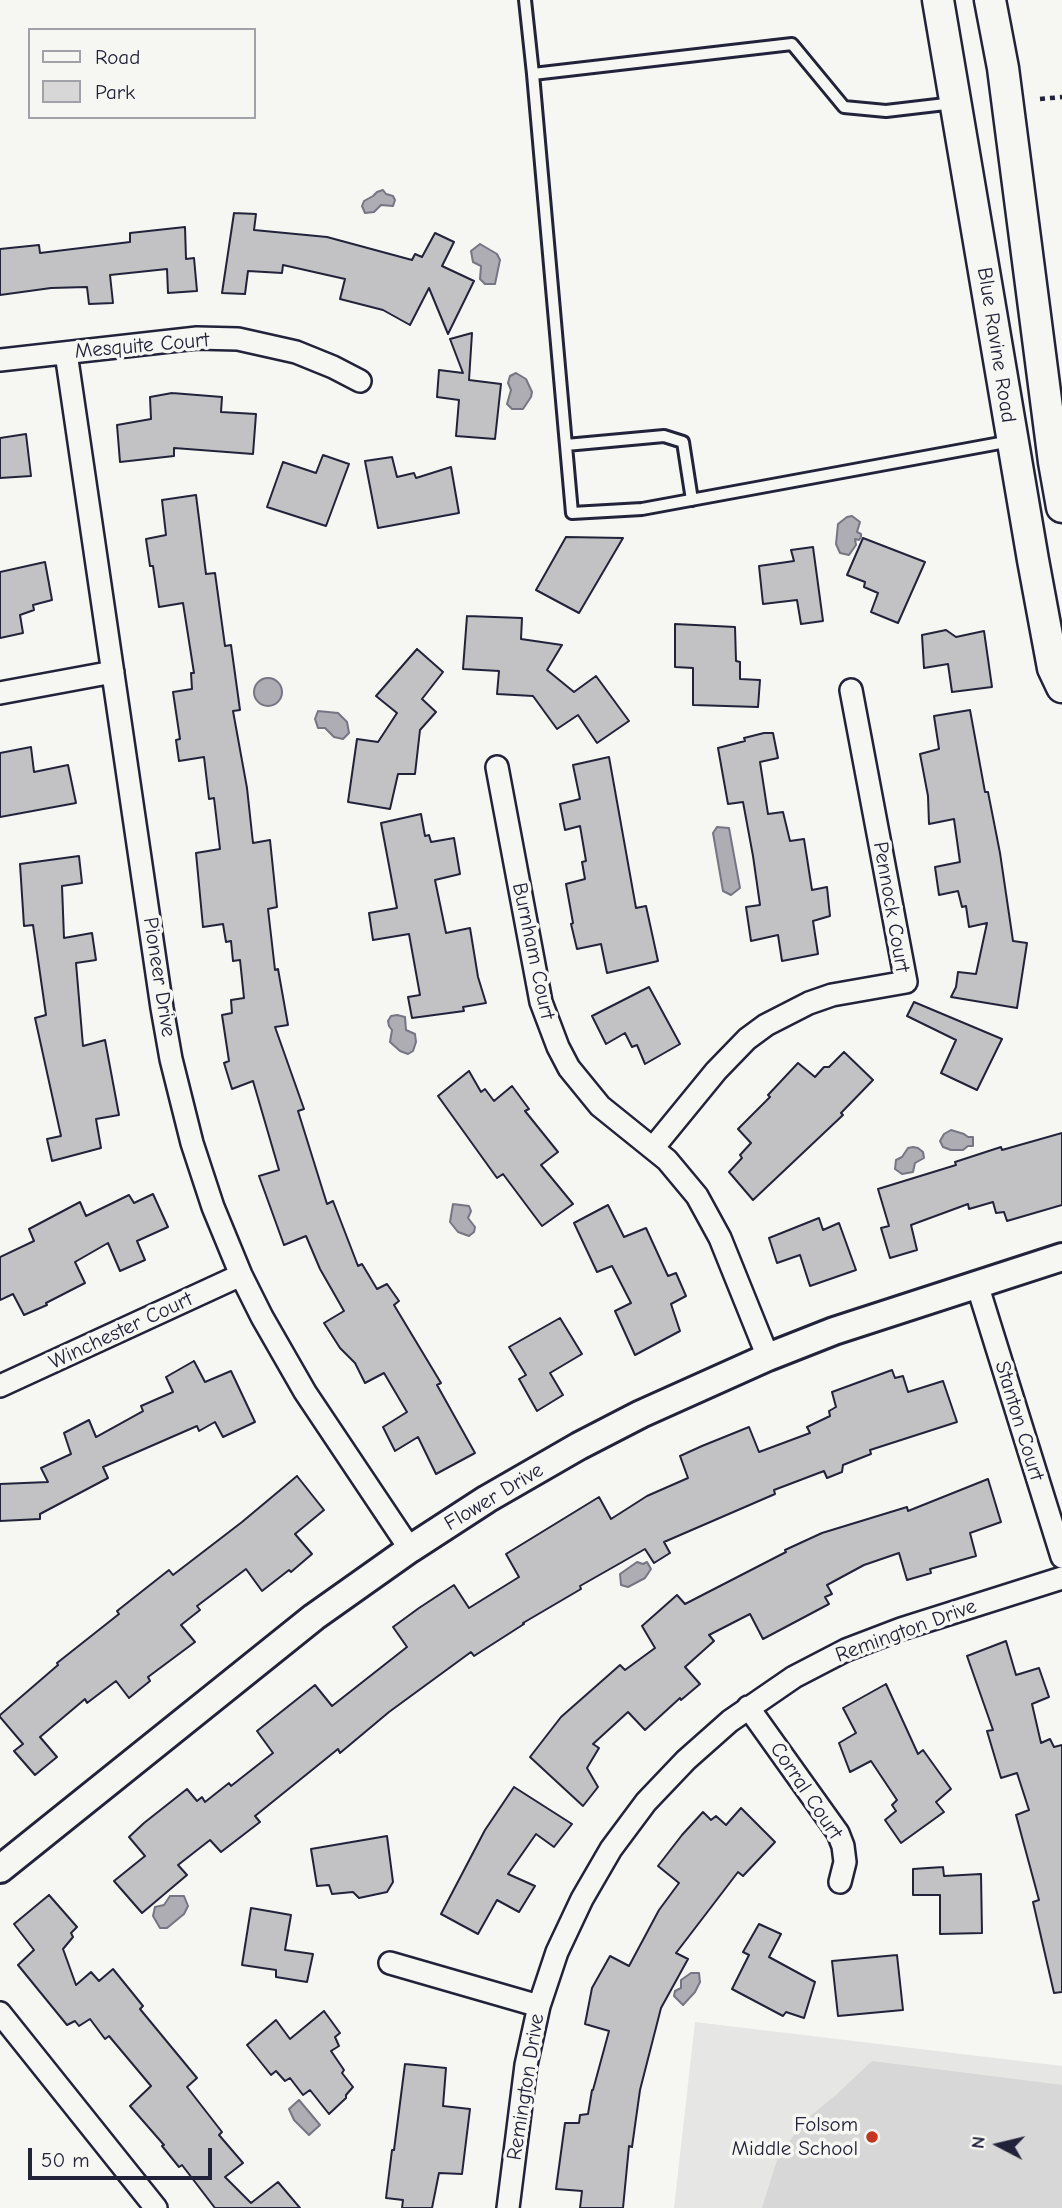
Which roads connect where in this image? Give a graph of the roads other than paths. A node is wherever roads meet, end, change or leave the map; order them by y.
1 (525, 0) edge
2 (938, 0) edge
3 (990, 0) edge
4 (533, 74) junction
5 (957, 103) junction
6 (66, 353) junction
7 (0, 360) edge
8 (360, 381) dead end
9 (1012, 441) junction
10 (566, 445) junction
11 (692, 500) junction
12 (1062, 507) edge
13 (113, 672) junction
14 (1062, 687) edge
15 (851, 690) dead end
16 (0, 693) edge
17 (497, 767) dead end
18 (653, 1148) junction
19 (1062, 1257) edge
20 (242, 1275) junction
21 (976, 1284) junction
22 (768, 1357) junction
23 (0, 1386) edge
24 (410, 1549) junction
25 (1062, 1558) edge
26 (1062, 1578) edge
27 (748, 1707) junction
28 (0, 1868) edge
29 (840, 1882) dead end
30 (390, 1963) dead end
31 (539, 2006) junction
32 (0, 2013) edge
33 (156, 2208) edge
34 (508, 2208) edge

1 - 4 lane
2 - 5 main road, Blue Ravine Road
3 - 12 main road, Blue Ravine Road
4 - 5 lane
4 - 10 lane
5 - 9 main road, Blue Ravine Road
6 - 7 street, Mesquite Court
6 - 8 street, Mesquite Court
6 - 13 street, Pioneer Drive
9 - 11 lane
9 - 14 main road, Blue Ravine Road
10 - 11 lane
10 - 11 lane
13 - 16 street
13 - 20 street, Pioneer Drive
15 - 18 street, Pennock Court
17 - 18 street, Burnham Court
18 - 22 street, Burnham Court
19 - 21 street, Flower Drive
20 - 23 street, Winchester Court
20 - 24 street, Pioneer Drive
21 - 22 street, Flower Drive
21 - 25 street, Stanton Court
22 - 24 street, Flower Drive
24 - 28 street, Flower Drive
26 - 27 street, Remington Drive
27 - 29 street, Corral Court
27 - 31 street, Remington Drive
30 - 31 street
31 - 34 street, Remington Drive
32 - 33 street

